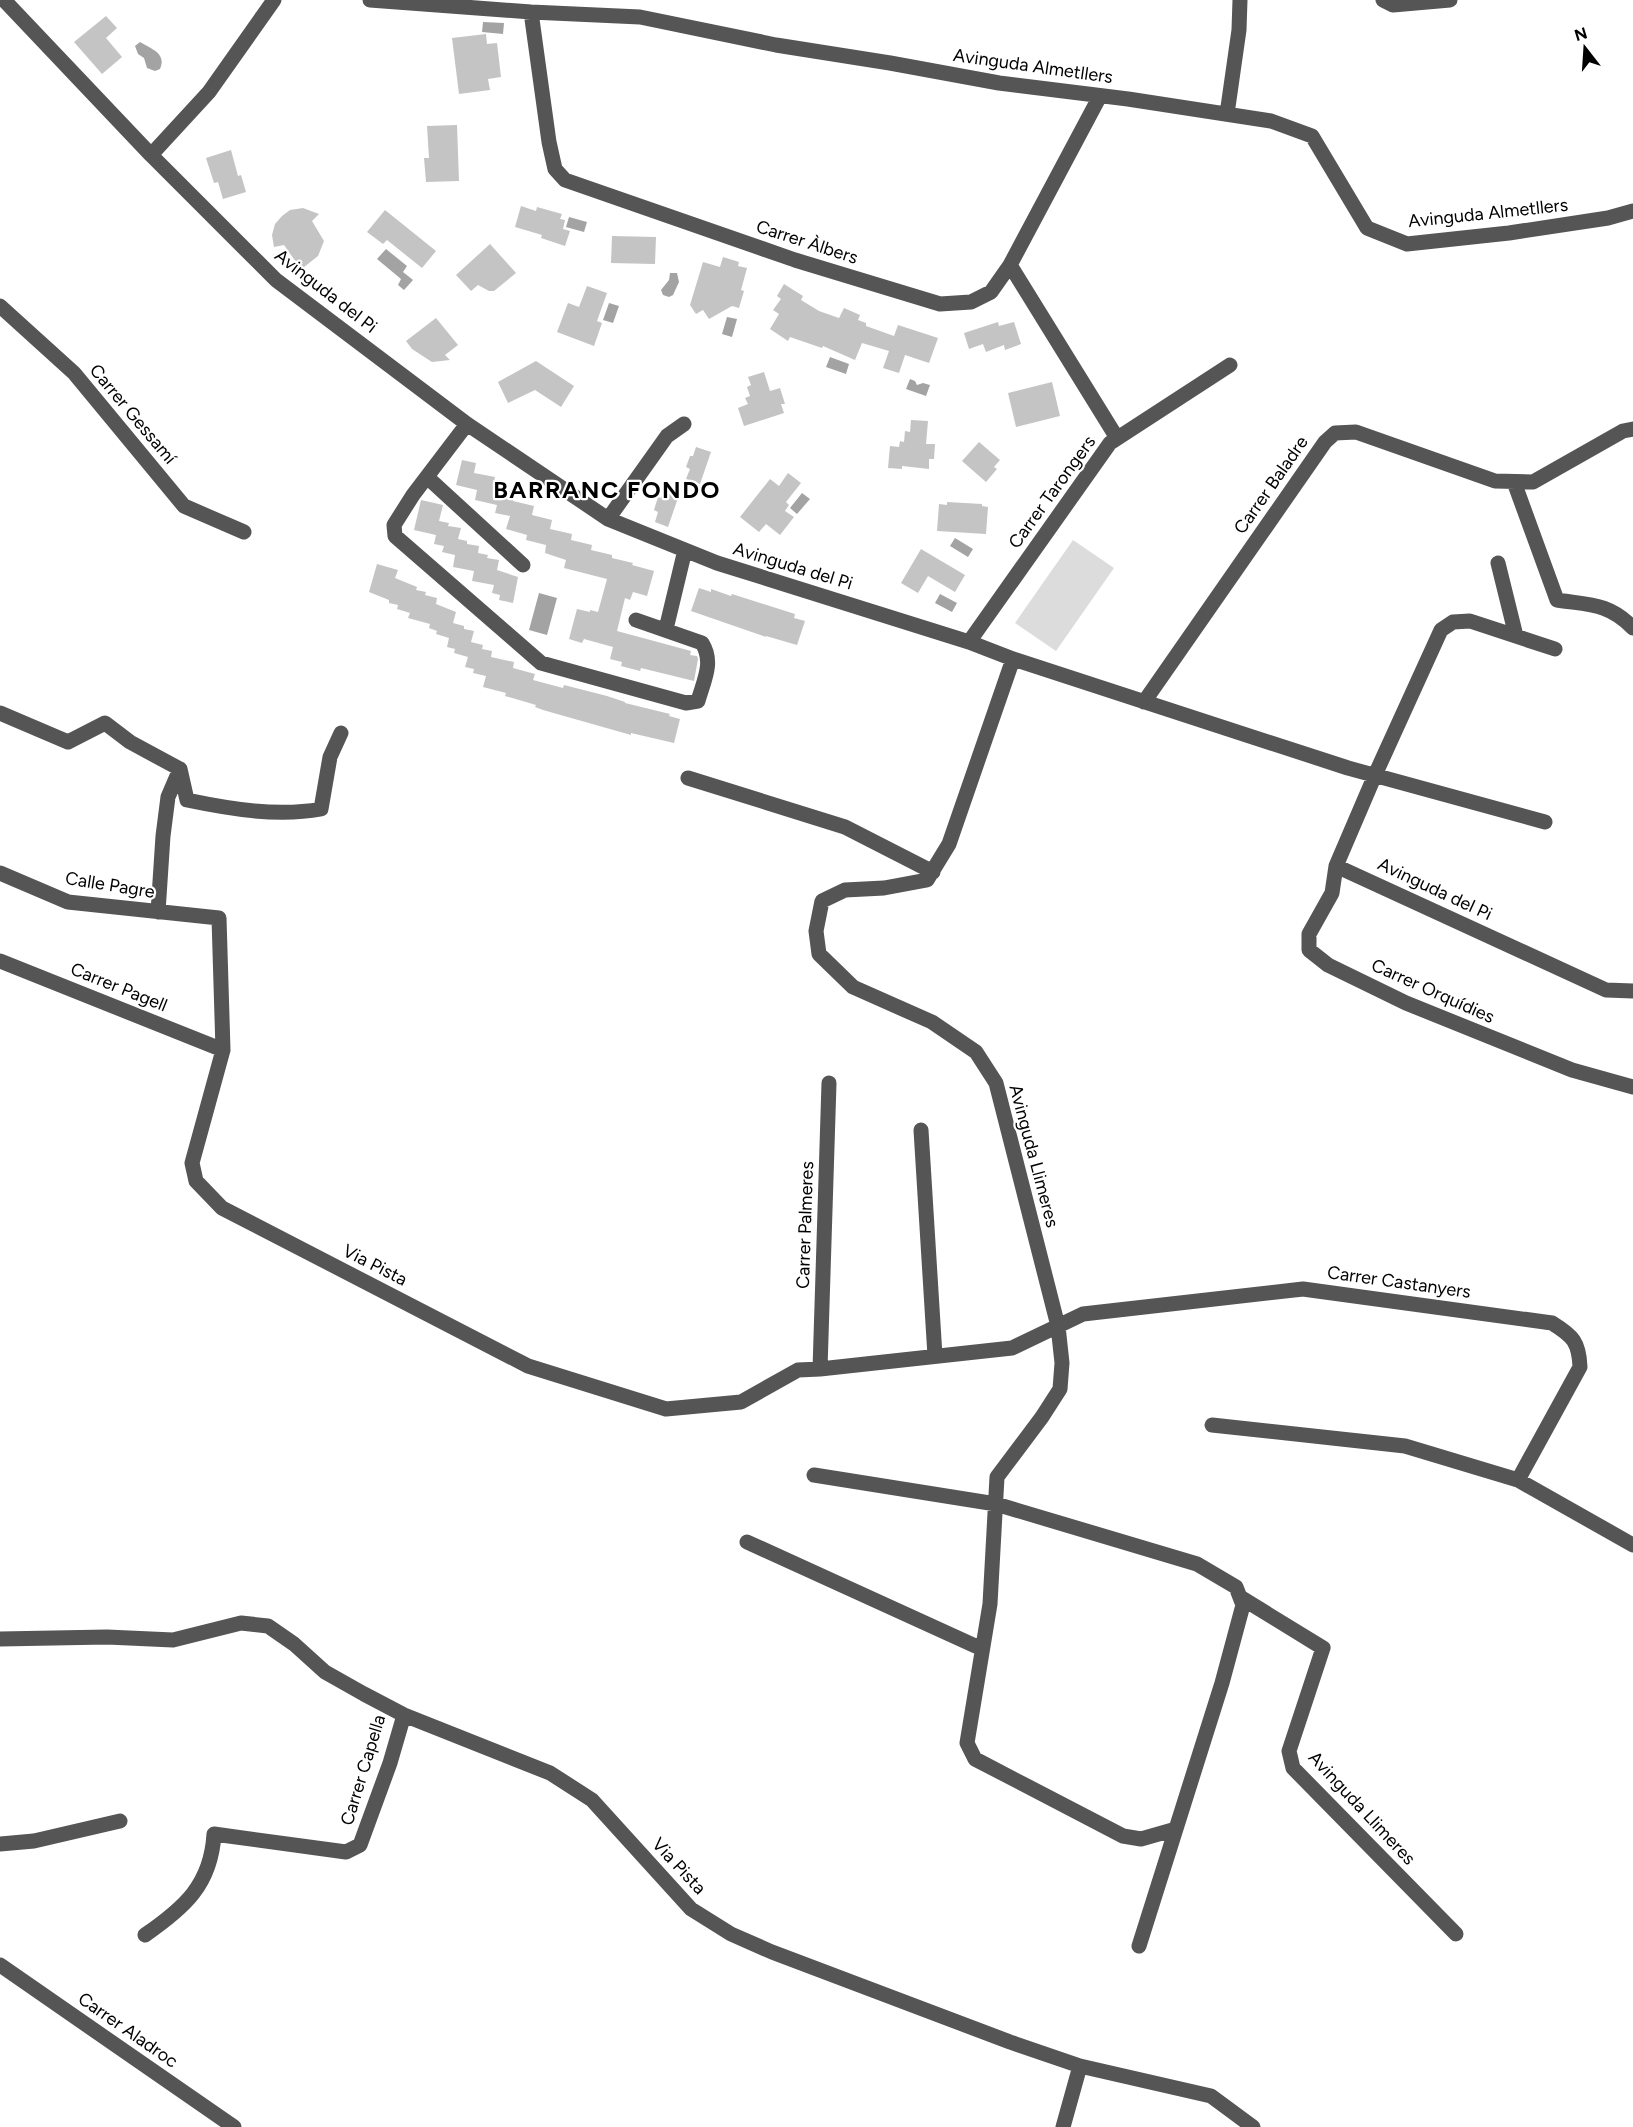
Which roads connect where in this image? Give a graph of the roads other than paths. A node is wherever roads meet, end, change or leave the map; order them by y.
1 (4, 0) edge
2 (274, 0) edge
3 (370, 0) edge
4 (1240, 0) edge
5 (1383, 0) edge
6 (1450, 0) edge
7 (531, 12) junction
8 (1100, 96) junction
9 (1227, 114) junction
10 (151, 155) junction
11 (1633, 211) edge
12 (1010, 265) junction
13 (0, 306) edge
14 (1230, 365) dead end
15 (467, 424) junction
16 (684, 424) dead end
17 (1633, 429) edge
18 (1117, 438) junction
19 (427, 477) junction
20 (1514, 482) junction
21 (608, 519) junction
22 (244, 532) dead end
23 (685, 550) junction
24 (1498, 563) dead end
25 (523, 565) dead end
26 (636, 620) dead end
27 (1633, 628) edge
28 (666, 629) junction
29 (1516, 636) junction
30 (969, 642) junction
31 (1556, 649) dead end
32 (1013, 659) junction
33 (1144, 702) junction
34 (0, 713) edge
35 (341, 733) dead end
36 (180, 769) junction
37 (1375, 775) junction
38 (688, 778) dead end
39 (1545, 822) dead end
40 (1336, 866) junction
41 (933, 872) junction
42 (0, 873) edge
43 (158, 912) junction
44 (219, 918) joint
45 (0, 961) edge
46 (1633, 991) edge
47 (223, 1050) junction
48 (829, 1083) dead end
49 (1633, 1087) edge
50 (921, 1130) dead end
51 (1058, 1326) junction
52 (935, 1356) junction
53 (820, 1369) junction
54 (1212, 1425) dead end
55 (814, 1475) dead end
56 (1518, 1480) junction
57 (996, 1504) junction
58 (747, 1542) dead end
59 (1633, 1545) edge
60 (1240, 1597) junction
61 (0, 1639) edge
62 (982, 1649) junction
63 (404, 1715) junction
64 (120, 1821) dead end
65 (1176, 1829) junction
66 (0, 1844) edge
67 (1456, 1934) dead end
68 (145, 1935) dead end
69 (1139, 1946) dead end
70 (0, 1965) edge
71 (1080, 2066) junction
72 (234, 2127) edge
73 (1063, 2127) edge
74 (1253, 2127) edge

1 - 10 street, Avinguda del Pi
2 - 10 street
3 - 7 street, Avinguda Almetllers
4 - 9 street
5 - 6 street
7 - 8 street, Avinguda Almetllers
7 - 12 street, Carrer Àlbers
8 - 9 street, Avinguda Almetllers
8 - 12 street, Carrer Àlbers
9 - 11 street, Avinguda Almetllers
10 - 15 street, Avinguda del Pi
12 - 18 street
13 - 22 street, Carrer Gessamí
14 - 18 street, Carrer Tarongers
15 - 19 street
15 - 21 street, Avinguda del Pi
16 - 21 street
17 - 20 street, Carrer Baladre
18 - 30 street, Carrer Tarongers
19 - 25 street
19 - 28 street
20 - 27 street
20 - 33 street, Carrer Baladre
21 - 23 street, Avinguda del Pi
23 - 28 street
23 - 30 street, Avinguda del Pi
24 - 29 street
26 - 28 street
29 - 31 street
29 - 37 street
30 - 32 street
32 - 33 street
32 - 41 street
33 - 37 street
34 - 36 street
35 - 36 street
36 - 43 street
37 - 39 street
37 - 40 street
38 - 41 street
40 - 46 street, Avinguda del Pi
40 - 49 street, Carrer Orquídies
41 - 51 street, Avinguda Llimeres
42 - 43 street, Calle Pagre
43 - 44 street, Calle Pagre
44 - 47 street, Via Pista
45 - 47 street, Carrer Pagell
47 - 53 street, Via Pista
48 - 53 street, Carrer Palmeres
50 - 52 street
51 - 52 street
51 - 56 street, Carrer Castanyers
51 - 57 street, Avinguda Llimeres
52 - 53 street
54 - 56 street
55 - 57 street, Avinguda Llimeres
56 - 59 street
57 - 60 street, Avinguda Llimeres
57 - 62 street, Avinguda Llimeres
58 - 62 street
60 - 65 street
60 - 67 street, Avinguda Llimeres
61 - 63 street, Carrer Capella
62 - 65 street, Avinguda Llimeres
63 - 68 street, Carrer Capella
63 - 71 street, Via Pista
64 - 66 street
65 - 69 street
70 - 72 street, Carrer Aladroc
71 - 73 street
71 - 74 street

